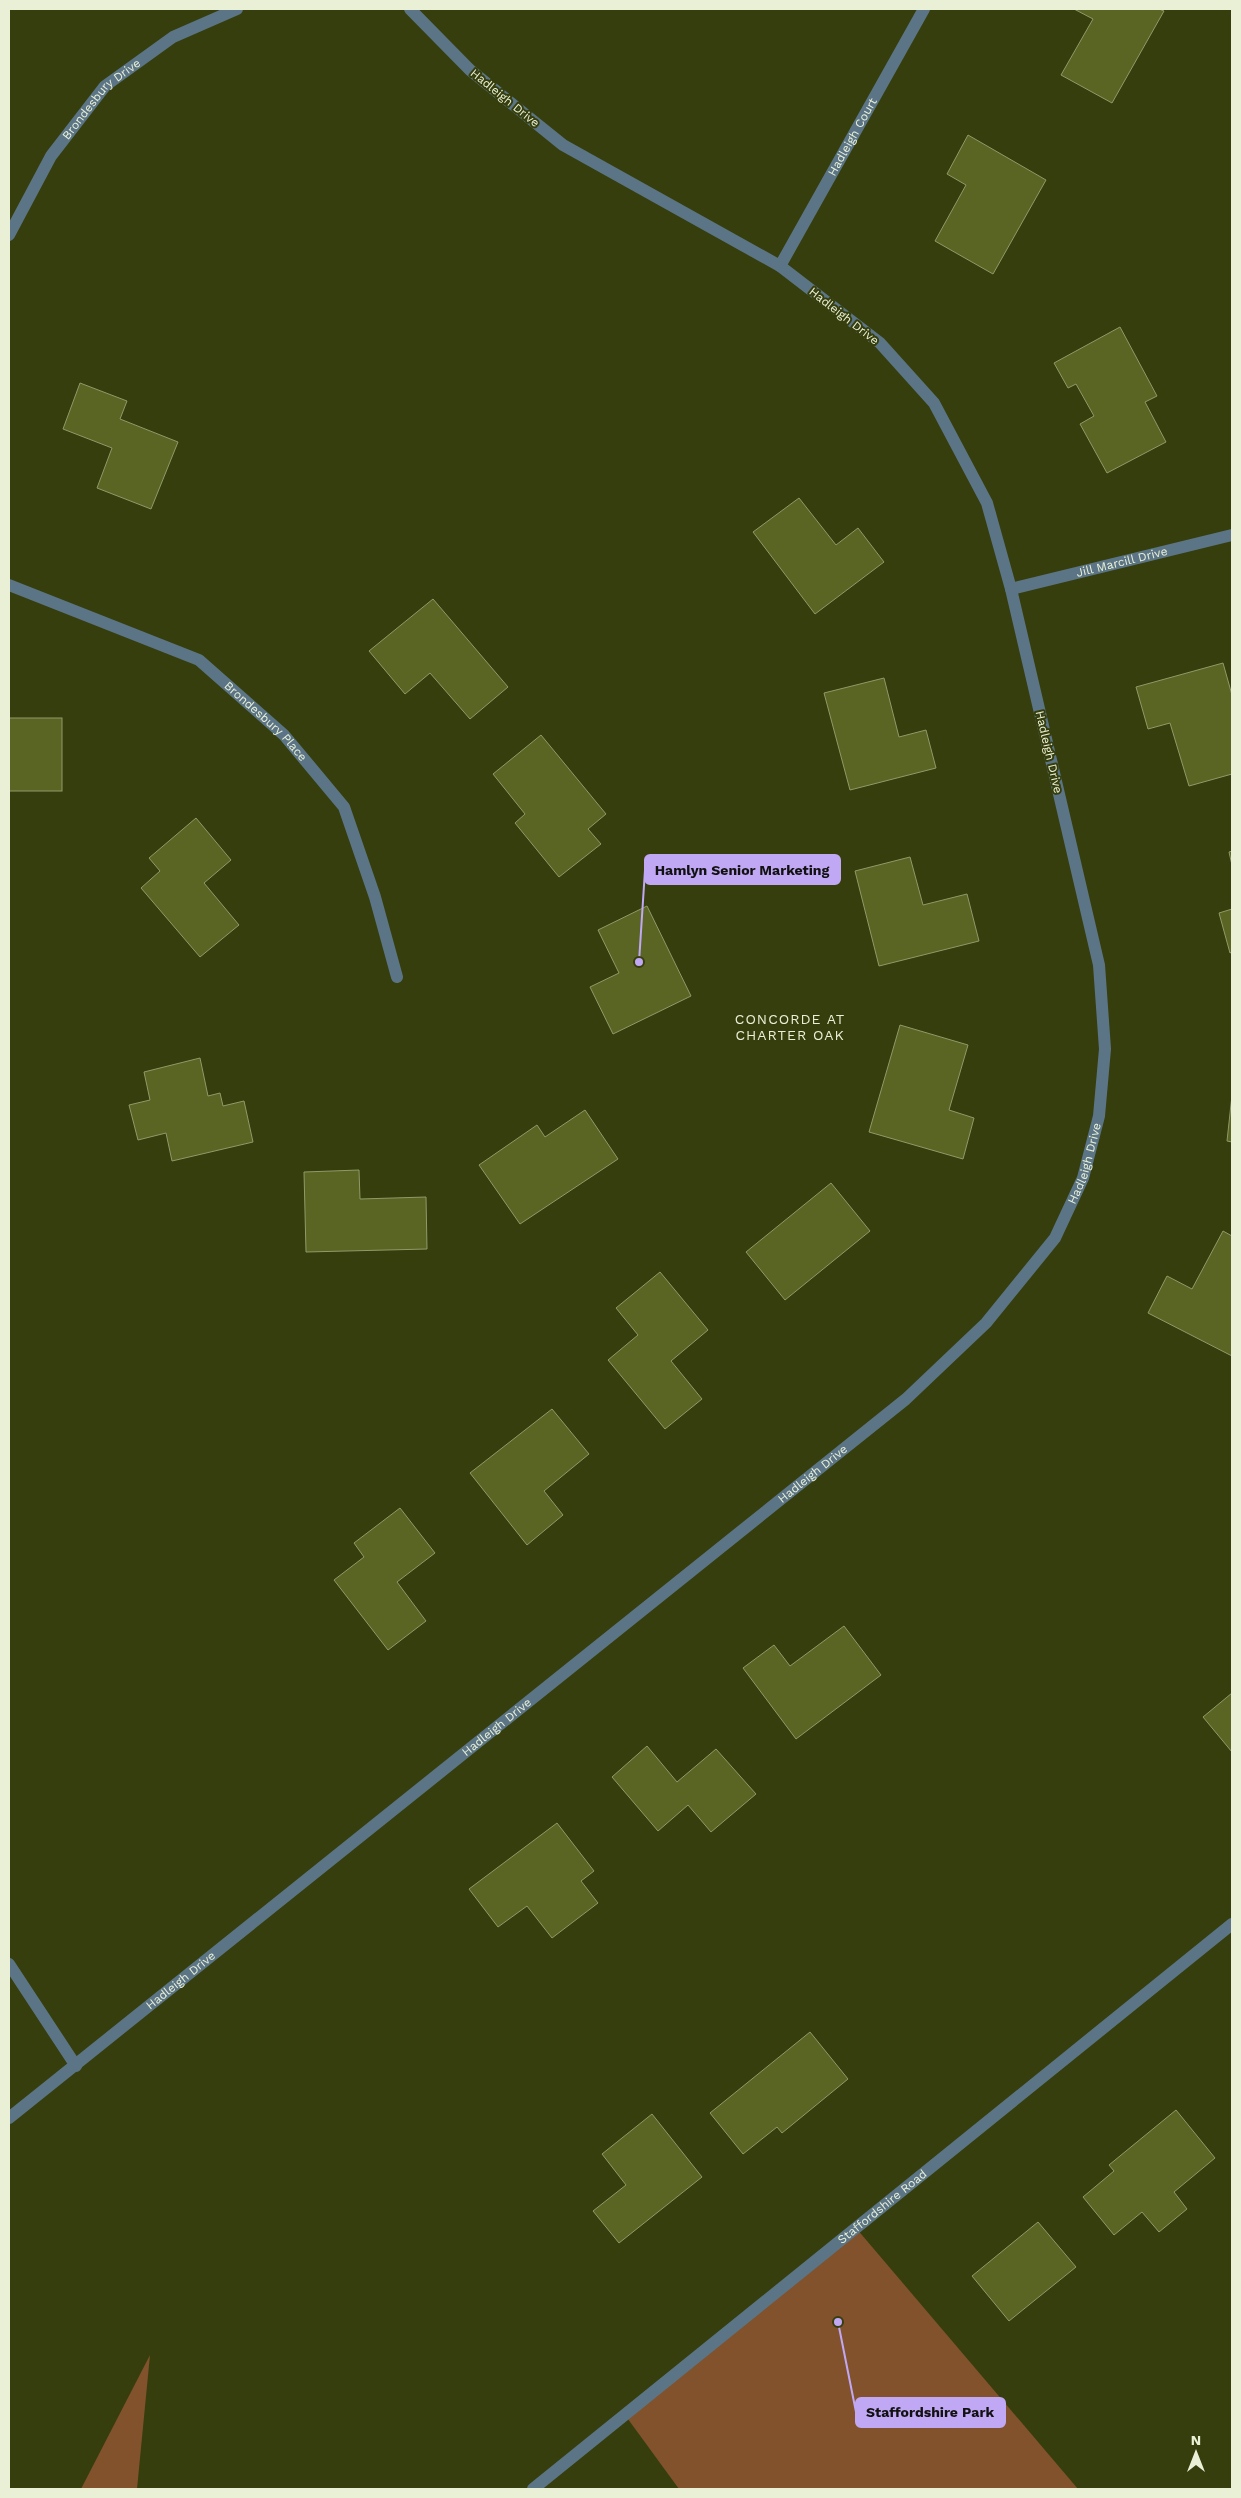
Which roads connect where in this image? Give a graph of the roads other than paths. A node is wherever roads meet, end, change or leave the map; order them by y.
1 (237, 9) edge
2 (410, 9) edge
3 (924, 9) edge
4 (9, 235) edge
5 (780, 266) junction
6 (1232, 535) edge
7 (9, 585) edge
8 (1011, 589) junction
9 (397, 977) dead end
10 (1232, 1924) edge
11 (9, 1964) edge
12 (76, 2066) junction
13 (9, 2118) edge
14 (532, 2489) edge

1 - 4 street, Brondesbury Drive
2 - 5 street, Hadleigh Drive
3 - 5 street, Hadleigh Court
5 - 8 street, Hadleigh Drive
6 - 8 street, Jill Marcill Drive
7 - 9 street, Brondesbury Place
8 - 12 street, Hadleigh Drive
10 - 14 street, Staffordshire Road
11 - 12 street
12 - 13 street, Hadleigh Drive

